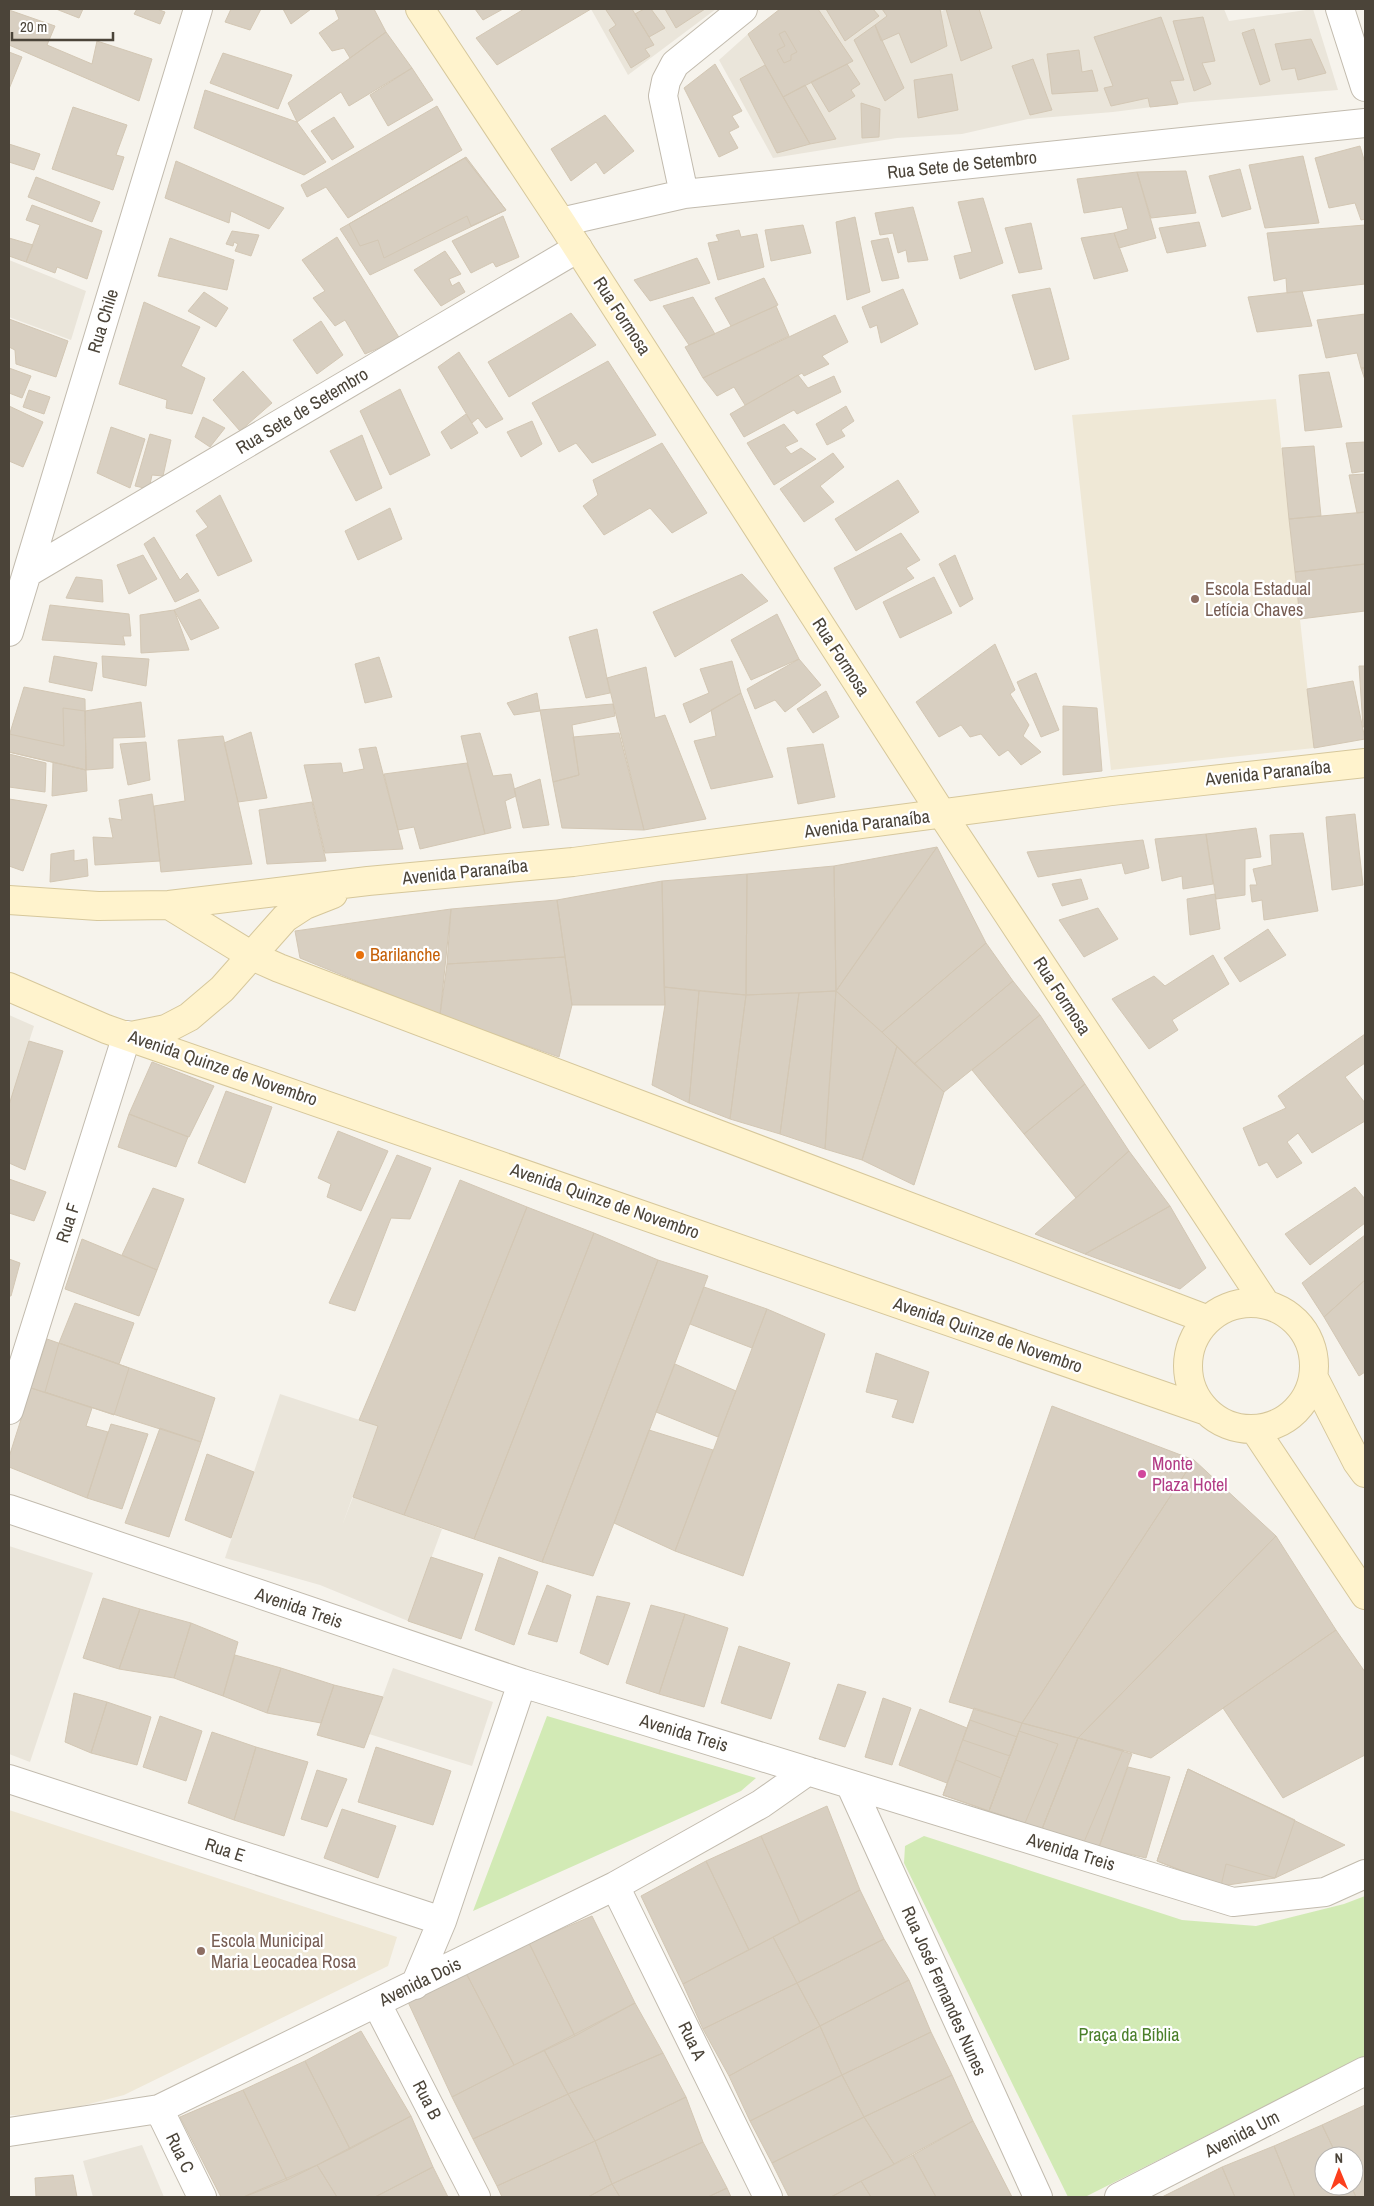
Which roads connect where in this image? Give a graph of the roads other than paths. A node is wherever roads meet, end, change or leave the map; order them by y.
1 (198, 9) edge
2 (420, 9) edge
3 (743, 9) edge
4 (1340, 9) edge
5 (1365, 87) edge
6 (1365, 123) edge
7 (684, 194) junction
8 (561, 222) junction
9 (578, 248) junction
10 (27, 574) junction
11 (9, 632) edge
12 (1365, 763) edge
13 (942, 814) junction
14 (368, 882) junction
15 (9, 900) edge
16 (169, 905) junction
17 (252, 956) junction
18 (9, 986) edge
19 (129, 1036) junction
20 (1265, 1303) junction
21 (1206, 1320) junction
22 (1315, 1380) junction
23 (9, 1410) edge
24 (1204, 1410) junction
25 (1255, 1430) junction
26 (1362, 1463) edge
27 (9, 1509) edge
28 (1365, 1595) edge
29 (522, 1683) junction
30 (808, 1771) junction
31 (9, 1779) edge
32 (850, 1784) junction
33 (1365, 1874) edge
34 (616, 1886) junction
35 (442, 1921) junction
36 (415, 1985) junction
37 (377, 2004) junction
38 (1365, 2071) edge
39 (159, 2109) junction
40 (9, 2132) edge
41 (202, 2197) edge
42 (476, 2197) edge
43 (768, 2197) edge
44 (1038, 2197) edge
45 (1119, 2197) edge

1 - 10 street, Rua Chile
2 - 8 street, Rua Formosa
3 - 7 street
4 - 5 street
6 - 7 street, Rua Sete de Setembro
7 - 8 street, Rua Sete de Setembro
8 - 9 street, Rua Formosa
9 - 10 street, Rua Sete de Setembro
9 - 13 street, Rua Formosa
10 - 11 street, Rua Chile
12 - 13 street, Avenida Paranaíba
13 - 14 street, Avenida Paranaíba
13 - 20 street, Rua Formosa
14 - 16 street
14 - 17 street
15 - 16 street
16 - 17 street
17 - 19 street
17 - 21 street
18 - 19 street, Avenida Quinze de Novembro
19 - 23 street, Rua F
19 - 24 street, Avenida Quinze de Novembro
20 - 21 street
20 - 22 street
21 - 24 street
22 - 25 street
22 - 26 street
24 - 25 street
25 - 28 street
27 - 29 street, Avenida Treis
29 - 30 street, Avenida Treis
29 - 35 street
30 - 32 street, Avenida Treis
30 - 34 street, Avenida Dois
31 - 35 street, Rua E
32 - 33 street, Avenida Treis
32 - 44 street, Rua José Fernandes Nunes
34 - 36 street, Avenida Dois
34 - 43 street, Rua A
35 - 36 street
36 - 37 street, Avenida Dois
37 - 39 street, Avenida Dois
37 - 42 street, Rua B
38 - 45 street, Avenida Um
39 - 40 street, Avenida Dois
39 - 41 street, Rua C

